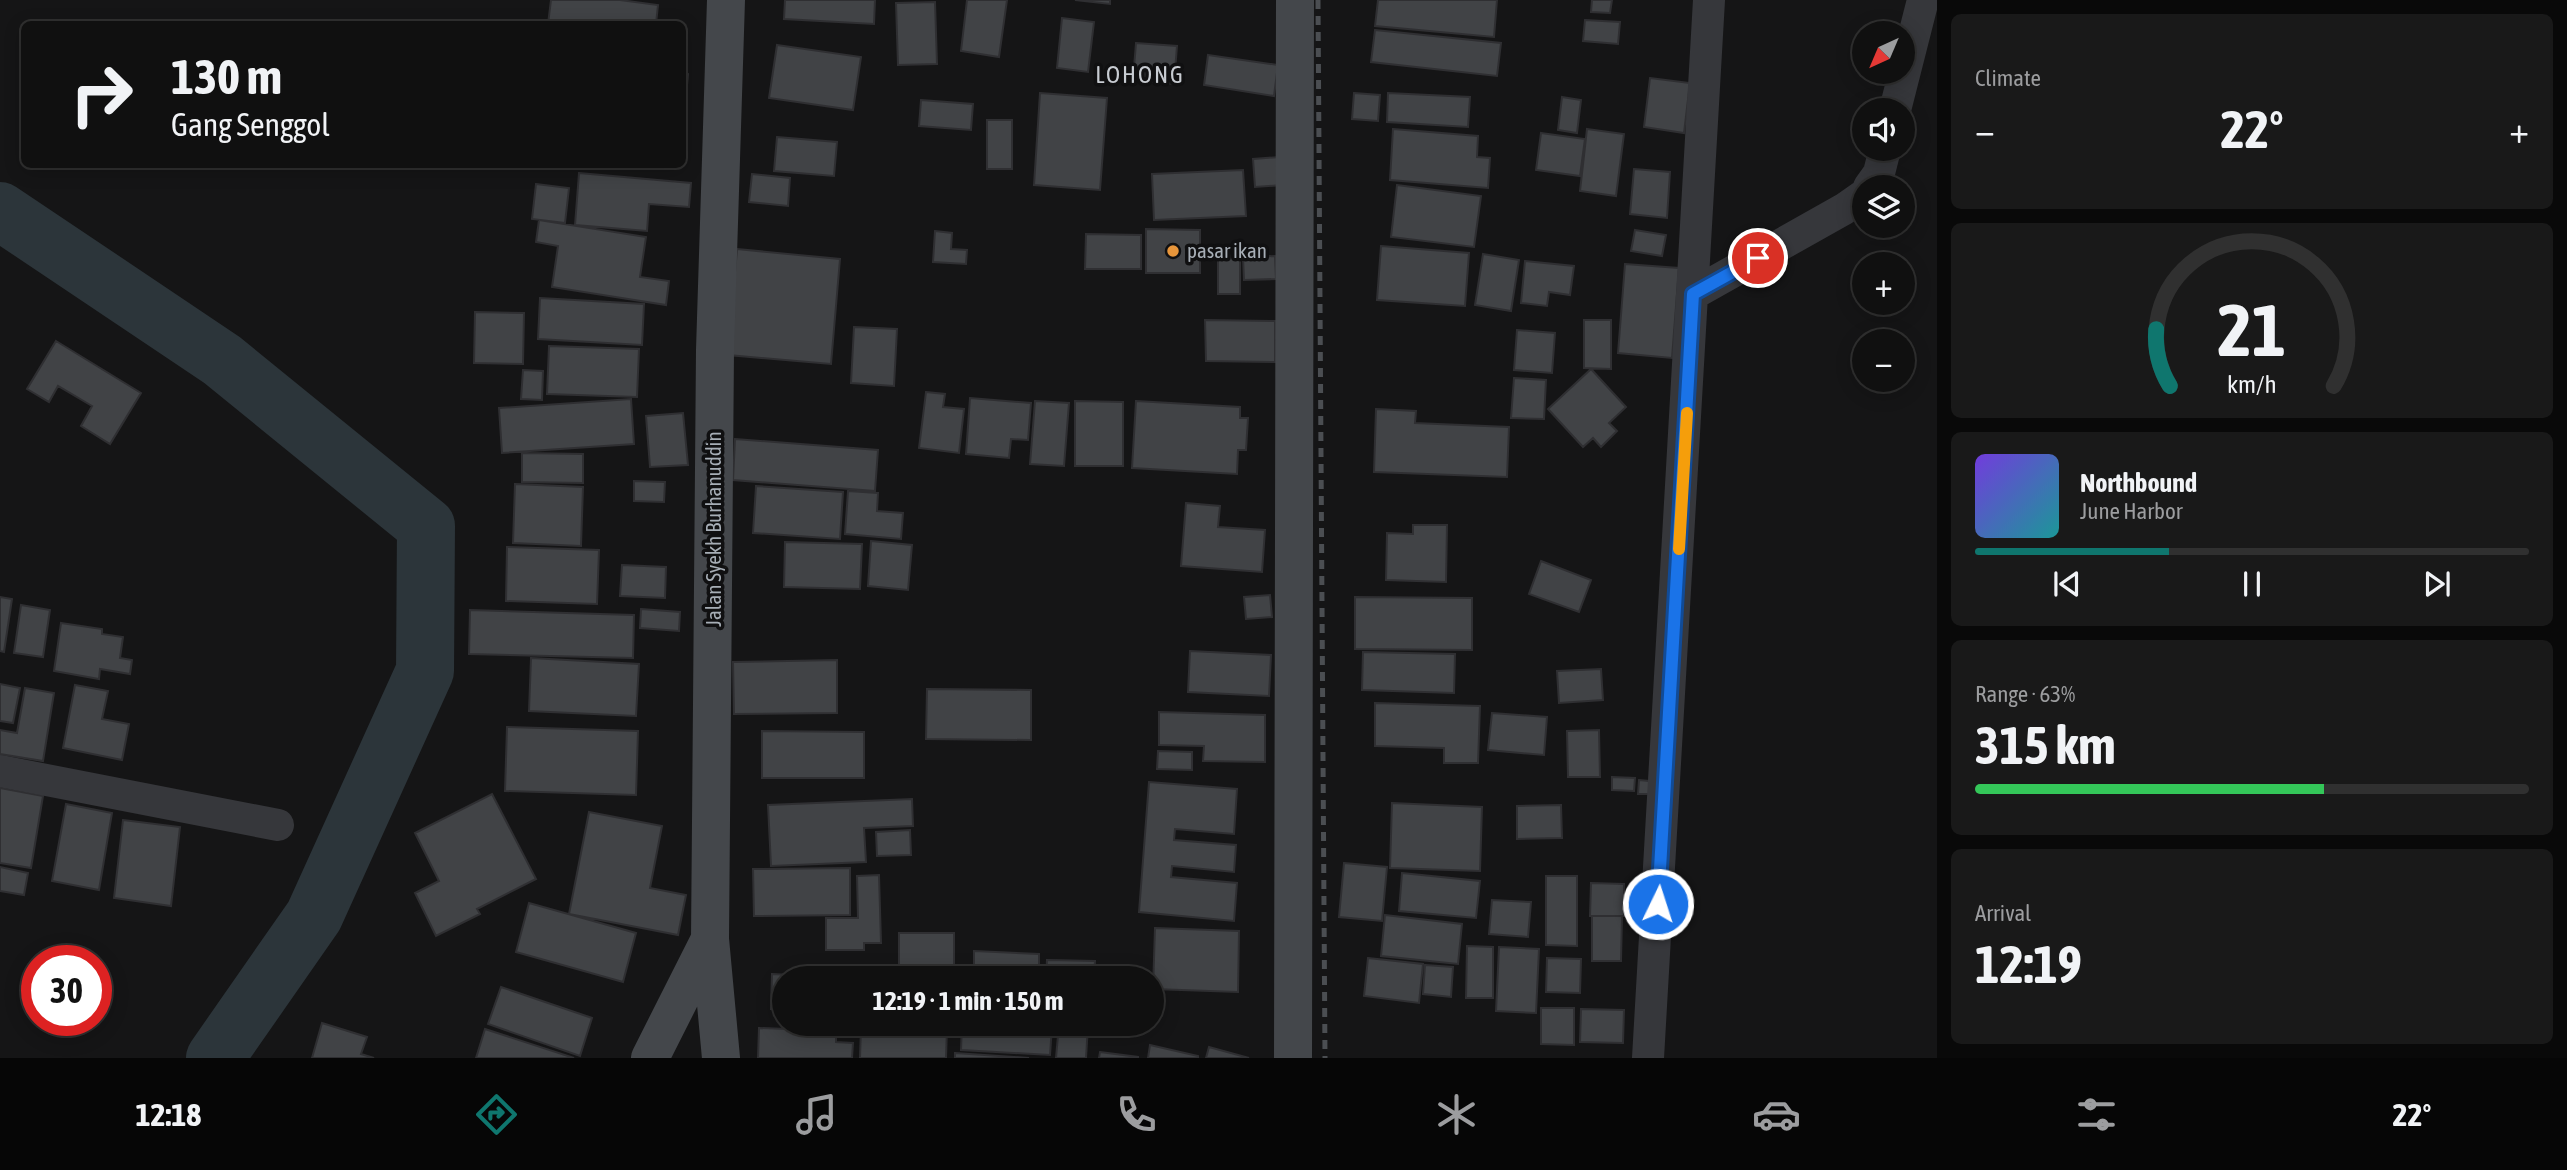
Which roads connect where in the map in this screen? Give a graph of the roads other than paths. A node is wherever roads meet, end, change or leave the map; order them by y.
1 (726, 0) edge
2 (1295, 0) edge
3 (1709, 0) edge
4 (1923, 0) edge
5 (1898, 98) edge
6 (1852, 202) edge
7 (1693, 294) junction
8 (0, 771) edge
9 (278, 825) dead end
10 (710, 939) junction
11 (650, 1058) edge
12 (721, 1058) edge
13 (1293, 1058) edge
14 (1648, 1058) edge

1 - 10 street, Jalan Syekh Burhanuddin
2 - 13 street
3 - 7 street
4 - 5 street
6 - 7 street
7 - 14 street
8 - 9 street
10 - 11 street
10 - 12 street, Jalan Syekh Burhanuddin

